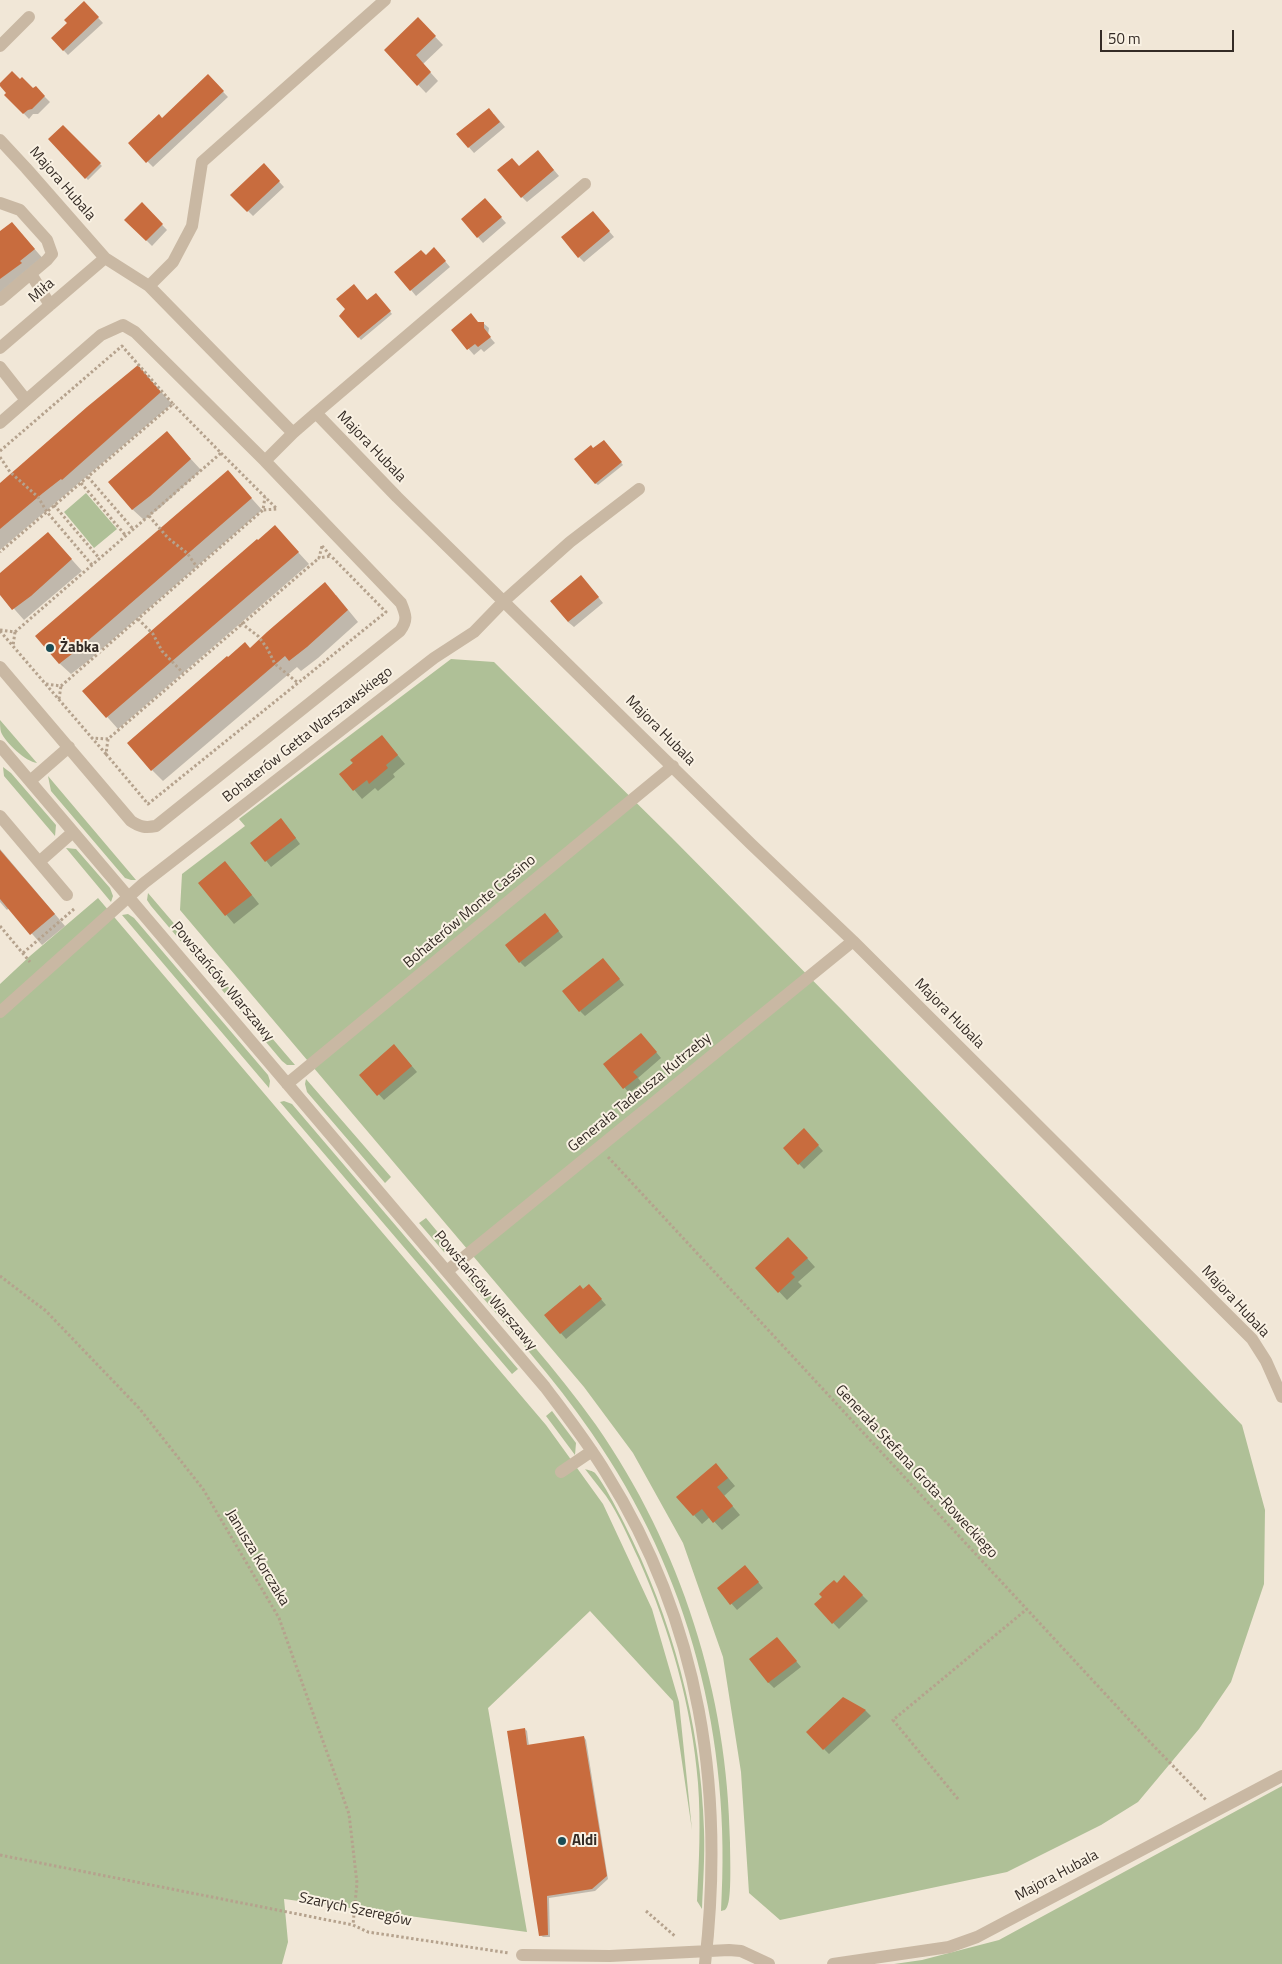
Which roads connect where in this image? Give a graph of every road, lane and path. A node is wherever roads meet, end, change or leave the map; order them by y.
1 (385, 0) edge
2 (29, 17) dead end
3 (0, 46) edge
4 (0, 140) edge
5 (585, 184) dead end
6 (0, 203) edge
7 (104, 258) junction
8 (31, 274) junction
9 (149, 286) junction
10 (0, 300) edge
11 (50, 305) junction
12 (0, 348) edge
13 (0, 367) edge
14 (26, 400) junction
15 (173, 404) junction
16 (316, 413) junction
17 (0, 423) edge
18 (293, 433) junction
19 (0, 451) edge
20 (221, 453) junction
21 (0, 457) edge
22 (265, 461) junction
23 (88, 476) junction
24 (81, 483) junction
25 (639, 489) dead end
26 (265, 497) junction
27 (54, 505) junction
28 (263, 510) junction
29 (47, 512) junction
30 (149, 516) junction
31 (133, 529) junction
32 (126, 536) junction
33 (0, 552) edge
34 (331, 556) junction
35 (100, 558) junction
36 (319, 558) junction
37 (92, 565) junction
38 (197, 567) junction
39 (505, 600) junction
40 (138, 619) junction
41 (241, 623) junction
42 (0, 631) edge
43 (14, 632) junction
44 (13, 646) junction
45 (0, 667) edge
46 (183, 673) junction
47 (46, 684) junction
48 (298, 684) junction
49 (61, 686) junction
50 (59, 699) junction
51 (92, 738) junction
52 (108, 739) junction
53 (0, 746) edge
54 (69, 747) junction
55 (106, 754) junction
56 (673, 766) junction
57 (30, 781) junction
58 (0, 816) edge
59 (73, 832) junction
60 (39, 862) junction
61 (67, 895) joint
62 (129, 898) junction
63 (0, 926) edge
64 (853, 941) junction
65 (24, 953) junction
66 (30, 962) dead end
67 (0, 1012) edge
68 (287, 1084) junction
69 (599, 1147) junction
70 (447, 1271) junction
71 (0, 1276) edge
72 (1282, 1396) edge
73 (592, 1451) junction
74 (561, 1472) dead end
75 (1027, 1609) junction
76 (1282, 1776) edge
77 (958, 1800) dead end
78 (1216, 1810) junction
79 (0, 1855) edge
80 (646, 1911) dead end
81 (353, 1925) junction
82 (677, 1938) dead end
83 (522, 1955) joint
84 (706, 1958) edge
85 (769, 1964) edge
86 (833, 1964) edge

1 - 9 street
2 - 3 street
4 - 7 street, Majora Hubala
5 - 16 street
6 - 8 street
7 - 9 street, Majora Hubala
7 - 11 street, Miła
8 - 10 street
8 - 11 street
9 - 18 street, Majora Hubala
11 - 12 street, Miła
13 - 14 street
14 - 17 street
14 - 22 street
15 - 19 path
15 - 20 path
15 - 23 path
16 - 18 street, Majora Hubala
16 - 39 street, Majora Hubala
18 - 22 street
20 - 26 path
20 - 30 path
21 - 29 path
22 - 54 street
23 - 24 path
23 - 31 path
24 - 27 path
24 - 32 path
25 - 39 street, Bohaterów Getta Warszawskiego
26 - 28 path
26 - 28 path
27 - 29 path
27 - 35 path
28 - 38 path
29 - 33 path
29 - 37 path
30 - 31 path
30 - 38 path
31 - 32 path
32 - 35 path
34 - 36 path
34 - 36 path
34 - 48 path
35 - 37 path
36 - 41 path
37 - 43 path
38 - 40 path
39 - 56 street, Majora Hubala
39 - 62 street, Bohaterów Getta Warszawskiego
40 - 46 path
40 - 49 path
41 - 46 path
41 - 48 path
42 - 43 path
42 - 44 path
43 - 44 path
44 - 47 path
45 - 54 street
46 - 52 path
47 - 49 path
47 - 50 path
48 - 55 path
49 - 50 path
50 - 51 path
51 - 52 path
51 - 55 path
52 - 55 path
53 - 57 street, Powstańców Warszawy
54 - 57 street
56 - 64 street, Majora Hubala
56 - 68 street, Bohaterów Monte Cassino
57 - 59 street, Powstańców Warszawy
58 - 60 street
59 - 60 street
59 - 62 street, Powstańców Warszawy
60 - 61 street
61 - 65 path
62 - 67 street, Bohaterów Getta Warszawskiego
62 - 68 street, Powstańców Warszawy
63 - 65 path
64 - 69 street, Generała Tadeusza Kutrzeby
64 - 72 street, Majora Hubala
65 - 66 path
68 - 70 street, Powstańców Warszawy
69 - 70 street, Generała Tadeusza Kutrzeby
69 - 75 path, Generała Stefana Grota-Roweckiego
70 - 73 street, Powstańców Warszawy
71 - 81 path, Janusza Korczaka
73 - 74 street
73 - 84 street, Powstańców Warszawy
75 - 77 path
75 - 78 path, Generała Stefana Grota-Roweckiego
76 - 78 street, Majora Hubala
78 - 86 street, Majora Hubala
79 - 81 path, Szarych Szeregów
80 - 82 path
81 - 83 path, Szarych Szeregów
83 - 84 street
84 - 85 street

